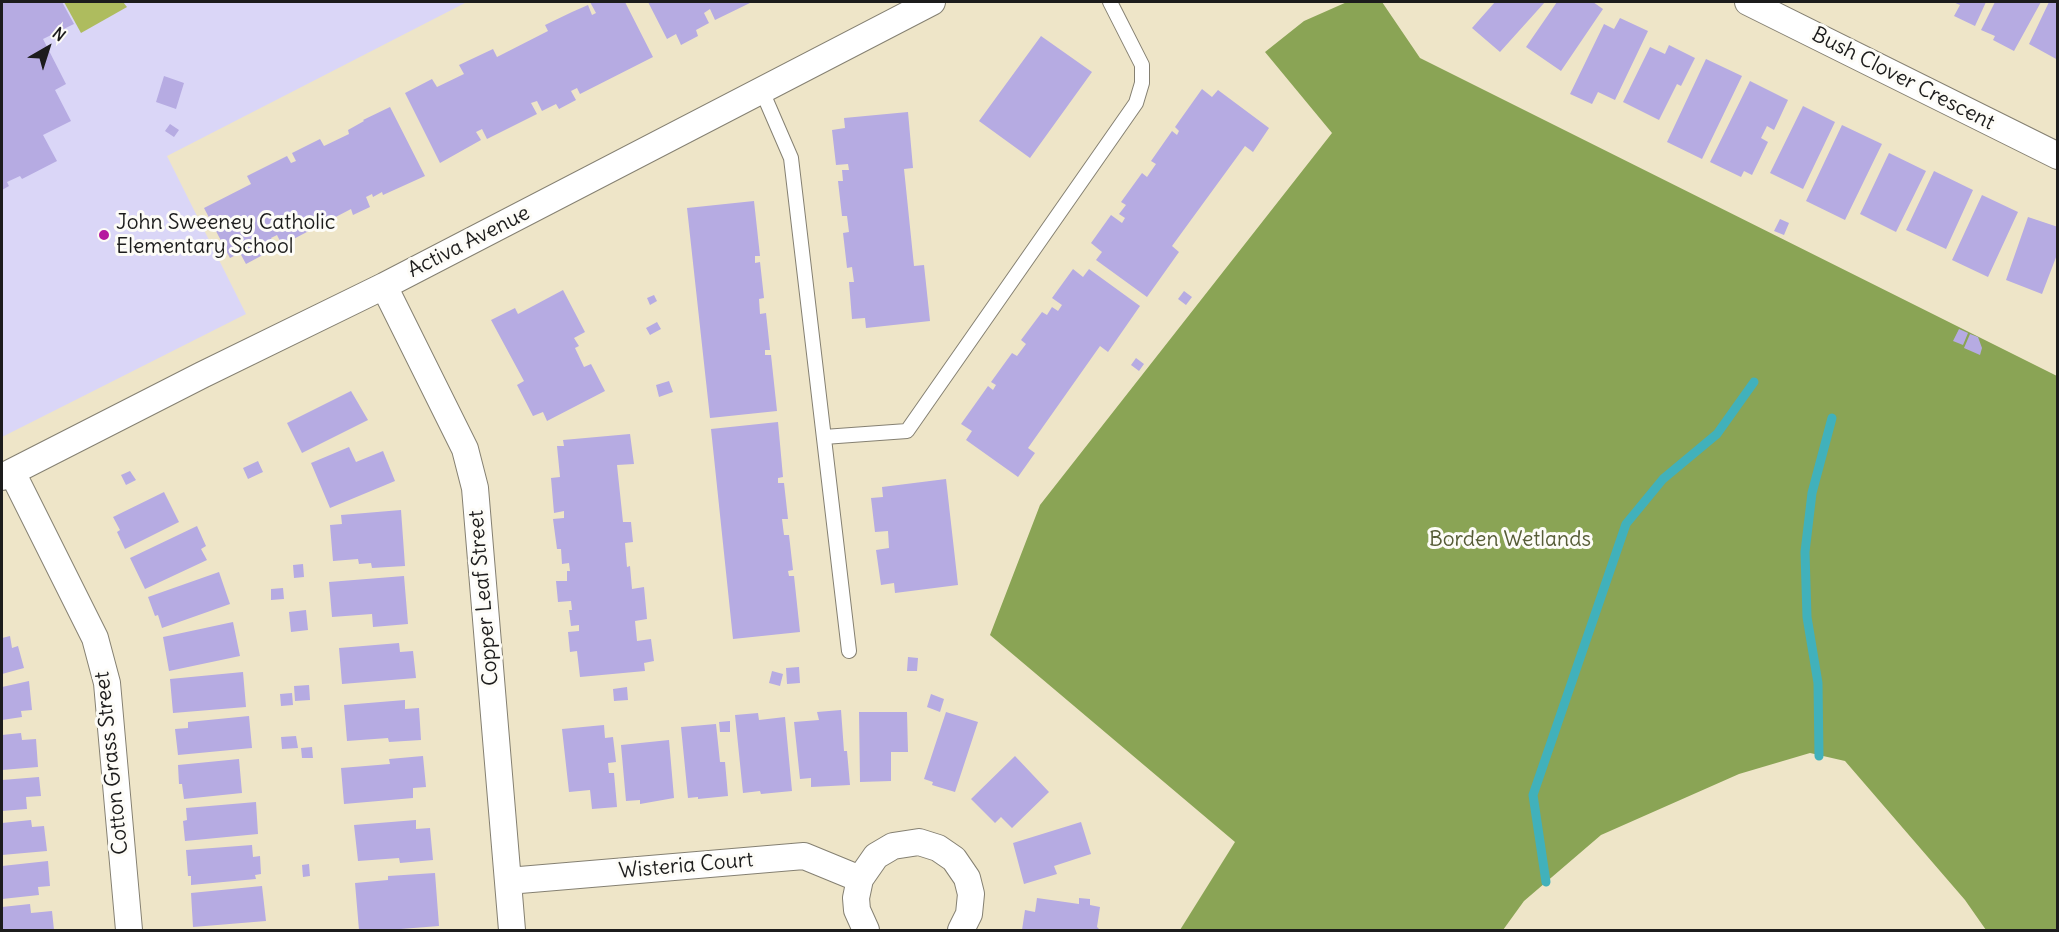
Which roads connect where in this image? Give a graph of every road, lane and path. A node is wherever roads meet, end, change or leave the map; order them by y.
1 (932, 2) edge
2 (1110, 2) edge
3 (1748, 2) edge
4 (762, 91) junction
5 (2058, 156) edge
6 (384, 286) junction
7 (824, 437) junction
8 (7, 474) edge
9 (849, 651) dead end
10 (860, 879) junction
11 (508, 881) junction
12 (129, 930) edge
13 (512, 930) edge
14 (866, 930) edge
15 (961, 930) edge

1 - 4 street, Activa Avenue
2 - 7 lane
3 - 5 street, Bush Clover Crescent
4 - 6 street, Activa Avenue
4 - 7 lane
6 - 8 street, Activa Avenue
6 - 11 street, Copper Leaf Street
7 - 9 lane
8 - 12 street, Cotton Grass Street
10 - 11 street, Wisteria Court
10 - 14 street
10 - 15 street
11 - 13 street, Copper Leaf Street

